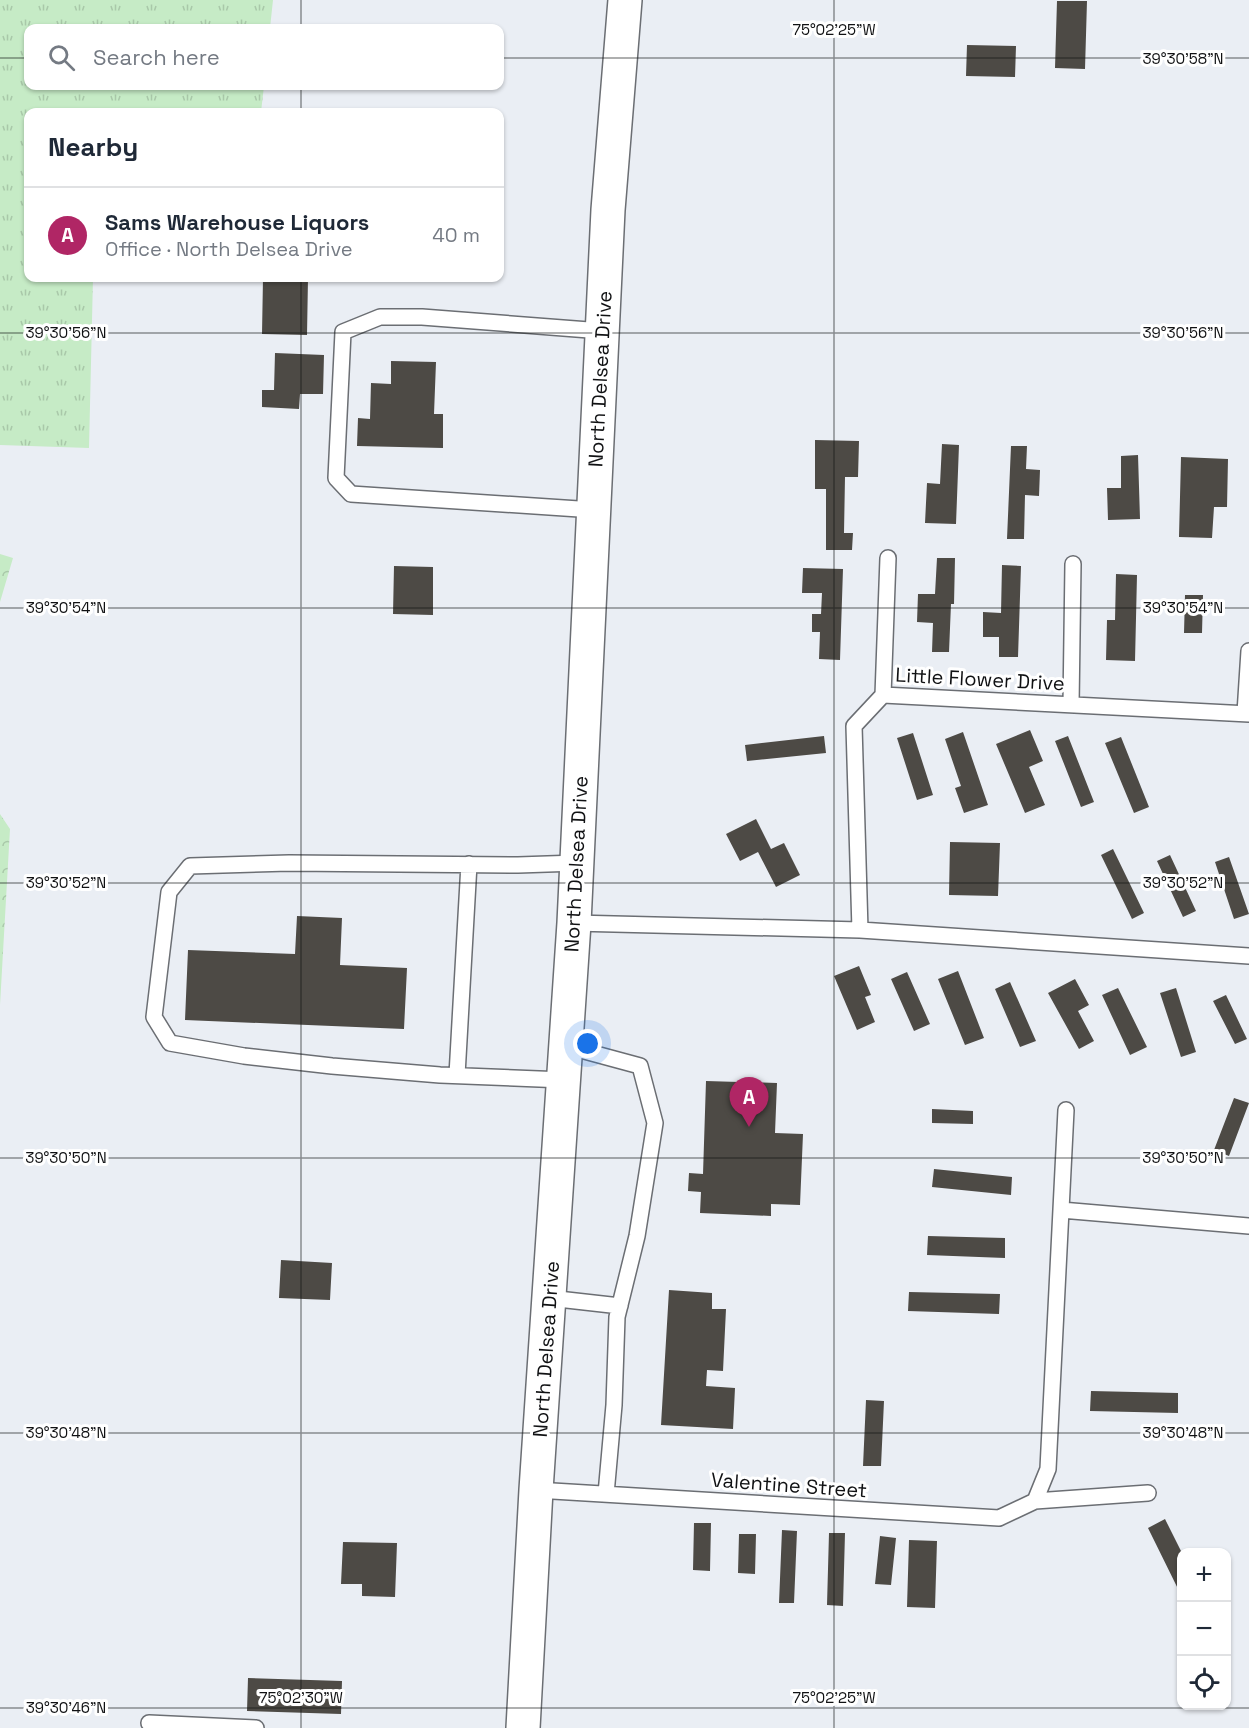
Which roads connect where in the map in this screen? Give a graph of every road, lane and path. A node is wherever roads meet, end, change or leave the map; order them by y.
1 (625, 0) edge
2 (602, 331) junction
3 (594, 510) junction
4 (888, 558) dead end
5 (1073, 564) dead end
6 (1249, 651) edge
7 (883, 695) junction
8 (1071, 705) junction
9 (1247, 714) edge
10 (577, 863) junction
11 (469, 864) junction
12 (574, 923) junction
13 (860, 930) junction
14 (1249, 956) edge
15 (566, 1046) junction
16 (457, 1075) junction
17 (564, 1080) junction
18 (1066, 1110) dead end
19 (1061, 1210) junction
20 (1249, 1226) edge
21 (549, 1298) junction
22 (620, 1306) junction
23 (536, 1490) junction
24 (1148, 1493) dead end
25 (606, 1494) junction
26 (1035, 1501) junction
27 (149, 1723) dead end
28 (256, 1728) edge
29 (523, 1728) edge

1 - 2 main road, North Delsea Drive
2 - 3 main road, North Delsea Drive
2 - 3 lane
3 - 10 main road, North Delsea Drive
4 - 7 lane
5 - 8 lane
6 - 9 lane
7 - 8 lane, Little Flower Drive
7 - 13 lane, Little Flower Drive
8 - 9 lane, Little Flower Drive
10 - 11 lane
10 - 12 main road, North Delsea Drive
11 - 16 lane
11 - 16 lane
12 - 13 lane
12 - 15 main road, North Delsea Drive
13 - 14 lane
15 - 17 main road, North Delsea Drive
15 - 22 lane
16 - 17 lane
17 - 21 main road, North Delsea Drive
18 - 19 lane
19 - 20 lane
19 - 26 lane
21 - 22 lane
21 - 23 main road, North Delsea Drive
22 - 25 lane
23 - 25 lane, Valentine Street
23 - 29 main road, North Delsea Drive
24 - 26 lane, Valentine Street
25 - 26 lane, Valentine Street
27 - 28 lane

